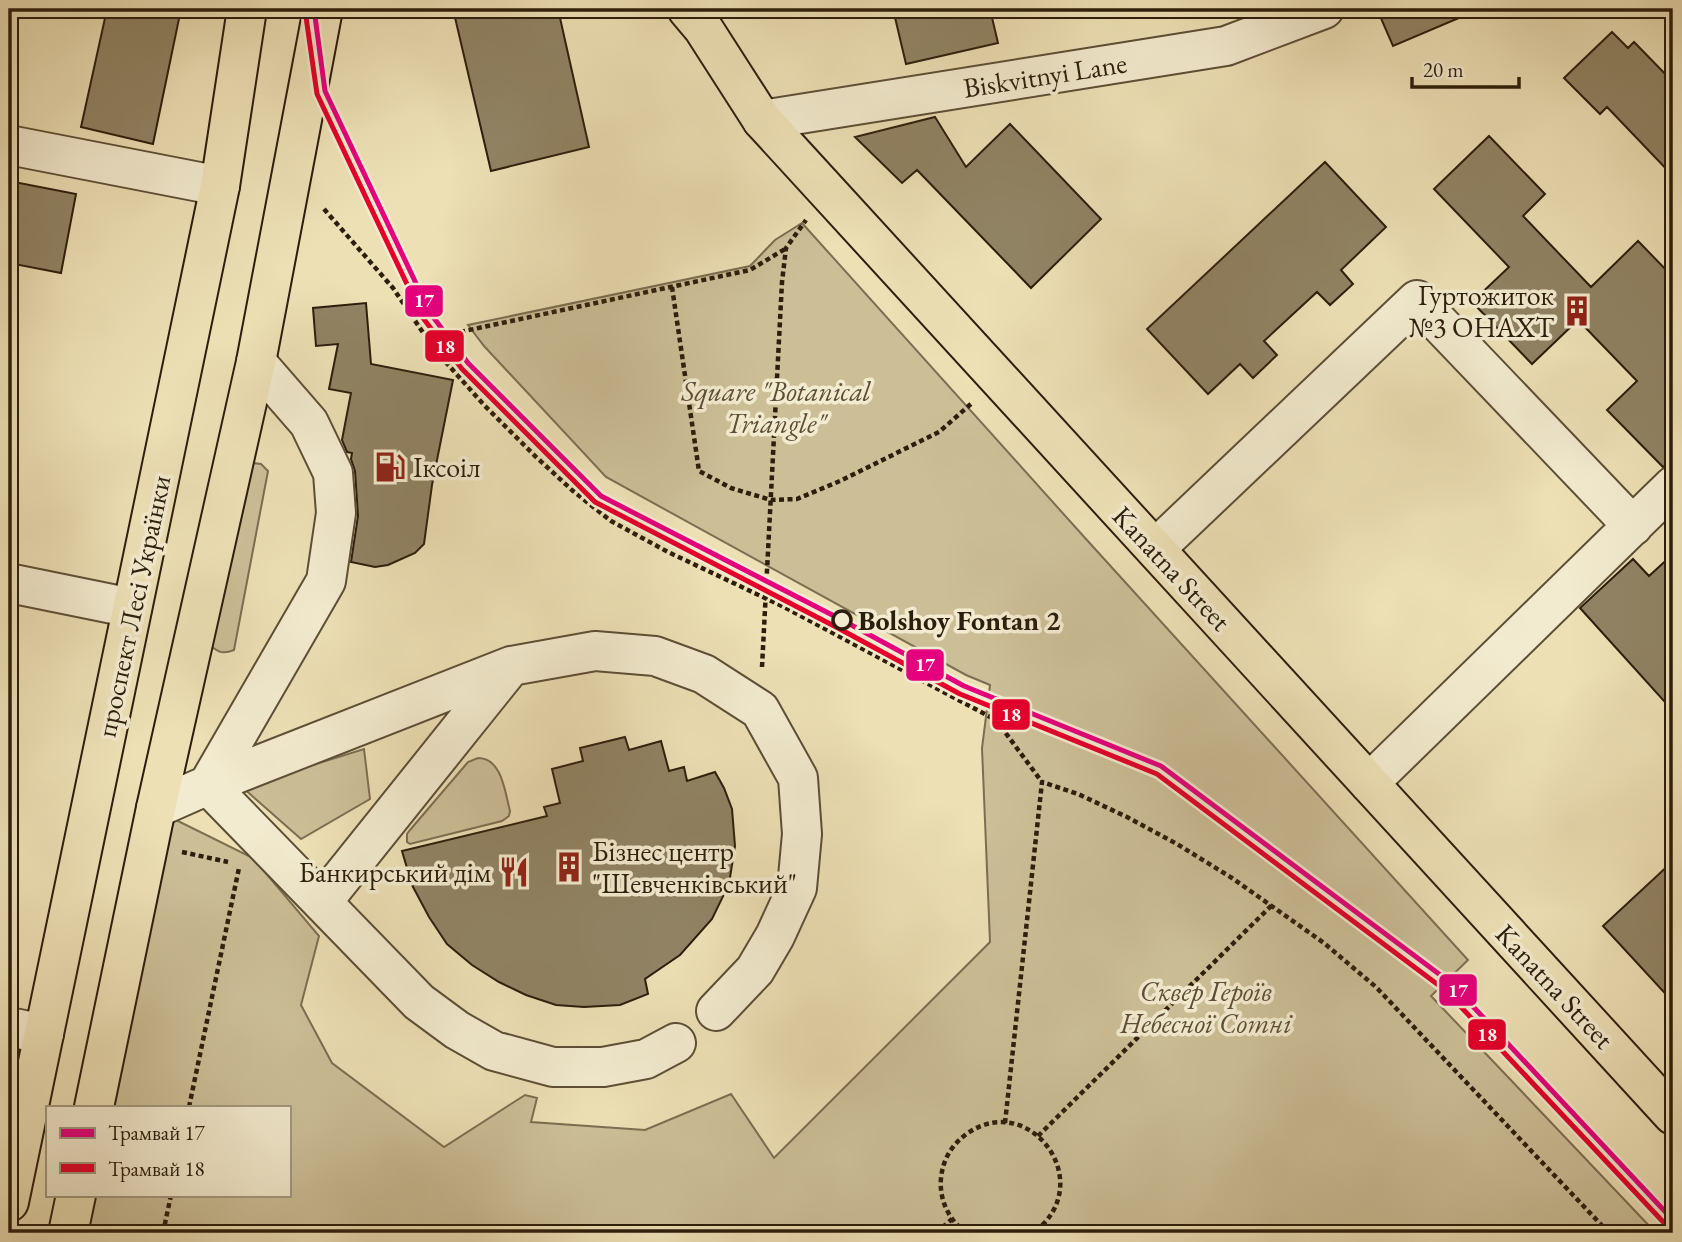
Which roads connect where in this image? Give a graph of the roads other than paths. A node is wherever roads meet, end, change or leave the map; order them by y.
1 (247, 9) edge
2 (323, 9) edge
3 (687, 9) edge
4 (1324, 9) edge
5 (762, 120) junction
6 (9, 145) edge
7 (220, 186) junction
8 (256, 362) junction
9 (1673, 486) edge
10 (1633, 526) junction
11 (1155, 549) junction
12 (9, 583) edge
13 (132, 608) junction
14 (511, 666) junction
15 (1369, 783) junction
16 (208, 785) junction
17 (156, 808) junction
18 (322, 902) junction
19 (716, 1011) dead end
20 (26, 1031) edge
21 (676, 1043) dead end
22 (94, 1106) edge
23 (1673, 1115) edge
24 (76, 1196) edge
25 (9, 1202) edge
26 (68, 1233) edge

1 - 7 main road, проспект Лесі Українки
2 - 8 main road
3 - 5 main road, Kanatna Street
4 - 5 street, Biskvitnyi Lane
5 - 11 main road, Kanatna Street
6 - 7 street
7 - 13 main road, проспект Лесі Українки
8 - 16 street
8 - 17 main road
9 - 10 street
10 - 11 street
10 - 15 street
11 - 15 main road, Kanatna Street
12 - 13 street
13 - 20 main road, проспект Лесі Українки
14 - 16 street
14 - 18 street
14 - 19 street
15 - 23 main road, Kanatna Street
16 - 17 street
16 - 18 street
17 - 22 main road
18 - 21 street
20 - 25 main road, проспект Лесі Українки
24 - 26 main road

